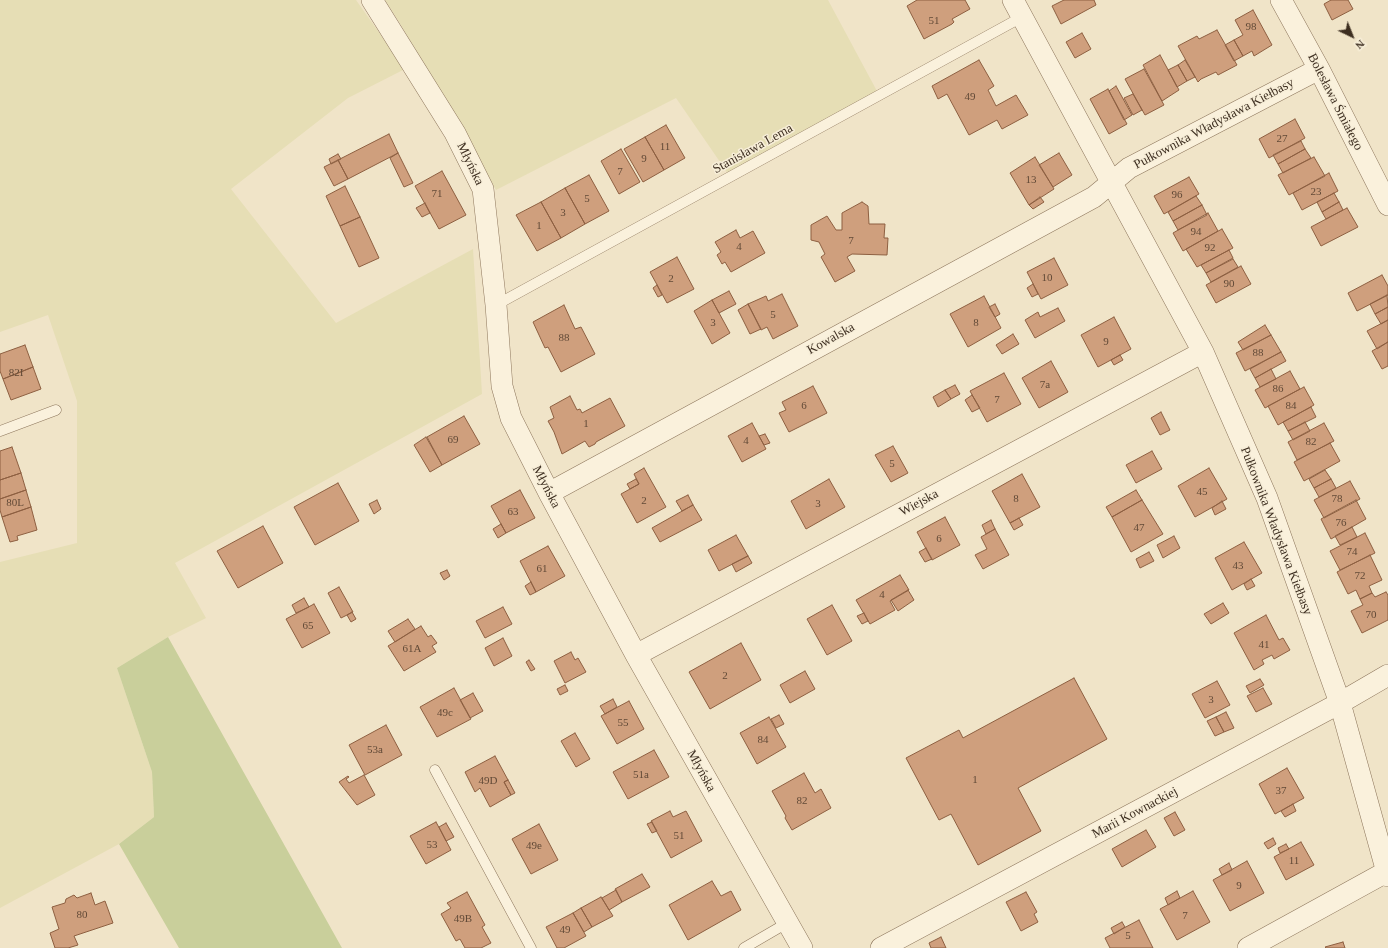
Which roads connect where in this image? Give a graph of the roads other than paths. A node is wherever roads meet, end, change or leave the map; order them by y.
1 (372, 0) edge
2 (1282, 0) edge
3 (1018, 8) edge
4 (1319, 69) junction
5 (1112, 182) junction
6 (1388, 205) edge
7 (496, 305) junction
8 (1203, 352) junction
9 (56, 410) dead end
10 (0, 431) edge
11 (549, 493) junction
12 (636, 655) junction
13 (1388, 675) edge
14 (1340, 703) junction
15 (435, 770) dead end
16 (1388, 873) edge
17 (787, 923) junction
18 (531, 948) edge
19 (744, 948) edge
20 (802, 948) edge
21 (881, 948) edge
22 (1248, 948) edge

1 - 7 street, Młyńska
2 - 4 street, Bolesława Śmiałego
3 - 5 street, Pułkownika Władysława Kiełbasy
3 - 7 lane, Stanisława Lema
4 - 5 street, Pułkownika Władysława Kiełbasy
4 - 6 street, Bolesława Śmiałego
5 - 8 street, Pułkownika Władysława Kiełbasy
5 - 11 street, Kowalska
7 - 11 street, Młyńska
8 - 12 street, Wiejska
8 - 14 street, Pułkownika Władysława Kiełbasy
9 - 10 lane
11 - 12 street, Młyńska
12 - 17 street, Młyńska
13 - 14 street, Marii Kownackiej
14 - 16 street, Pułkownika Władysława Kiełbasy
14 - 21 street, Marii Kownackiej
15 - 18 lane
16 - 22 street
17 - 19 lane
17 - 20 street, Młyńska

